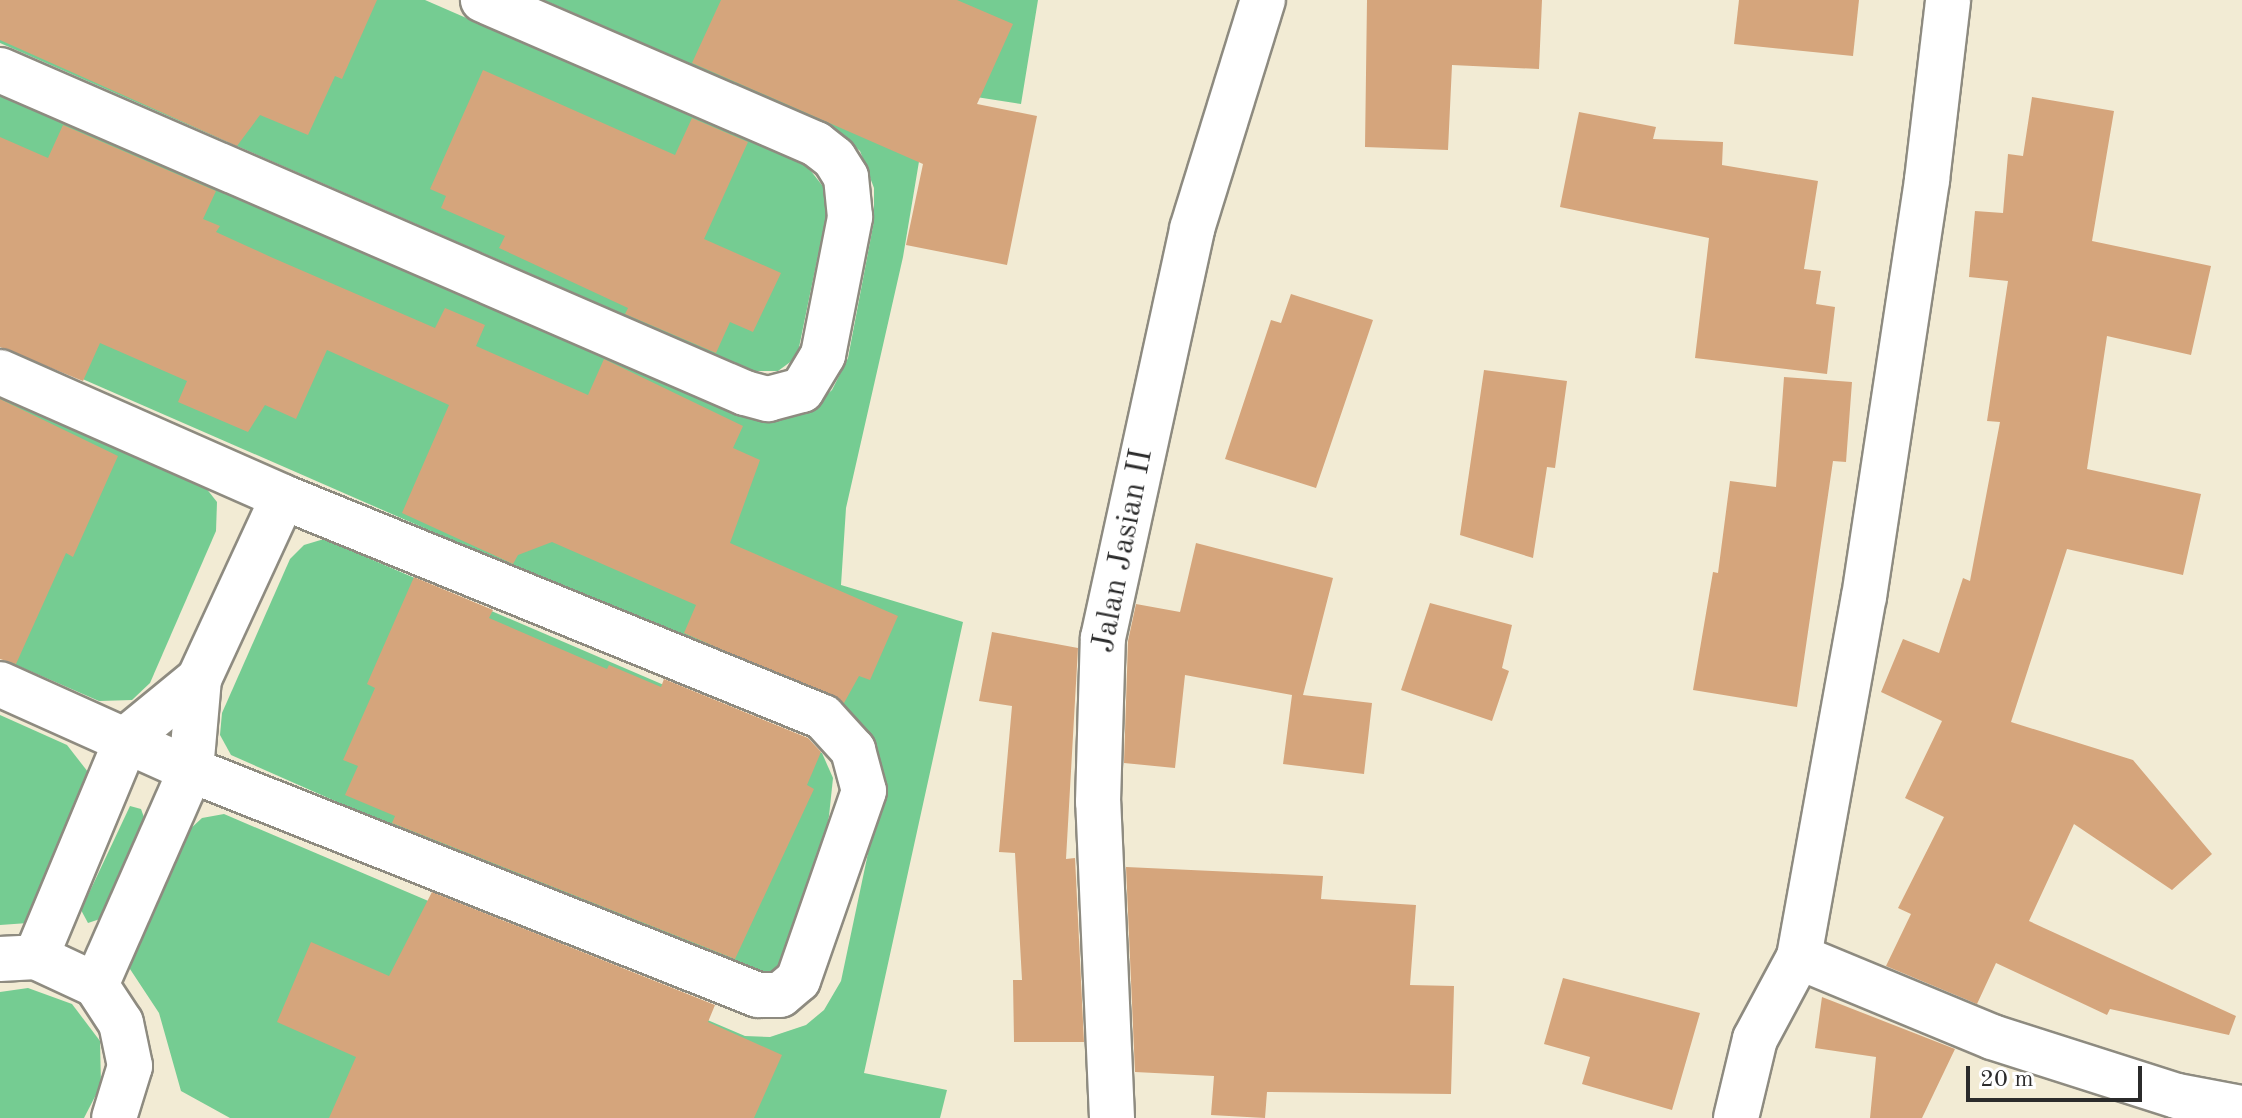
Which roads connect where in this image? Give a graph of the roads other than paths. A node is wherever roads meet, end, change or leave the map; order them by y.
1 (483, 0) edge
2 (1263, 0) edge
3 (1948, 0) edge
4 (0, 70) edge
5 (0, 372) edge
6 (283, 497) junction
7 (199, 679) junction
8 (0, 684) edge
9 (127, 738) junction
10 (191, 770) junction
11 (1799, 957) junction
12 (18, 958) edge
13 (96, 985) junction
14 (2242, 1108) edge
15 (124, 1115) edge
16 (1112, 1118) edge
17 (1736, 1118) edge

1 - 4 street
2 - 16 street, Jalan Jasian II
3 - 11 street
5 - 6 street
6 - 7 street
6 - 10 street
7 - 9 street
7 - 10 street
8 - 9 street
9 - 10 street
9 - 12 street
10 - 13 street
11 - 14 street
11 - 17 street
12 - 13 street
13 - 15 street

